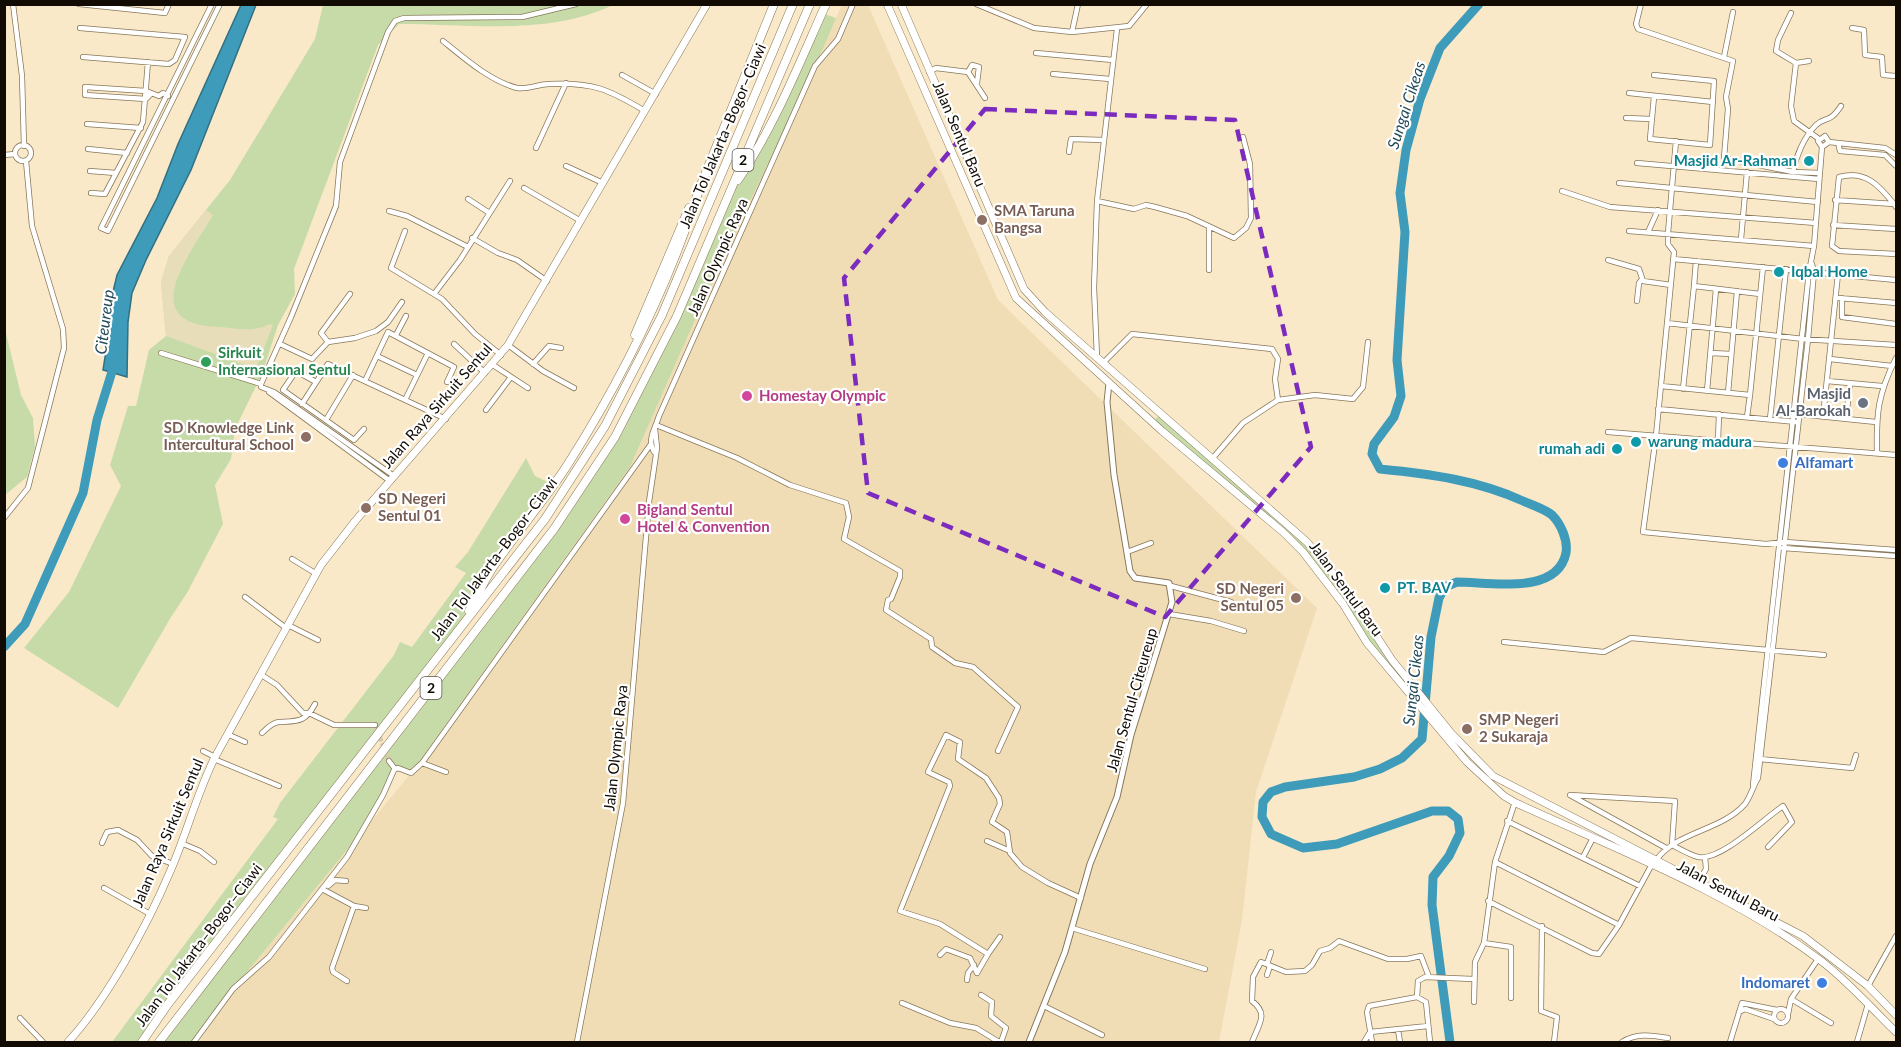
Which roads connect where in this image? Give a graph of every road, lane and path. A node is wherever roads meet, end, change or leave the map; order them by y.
1 (13, 4) edge
2 (79, 4) edge
3 (169, 4) edge
4 (213, 4) edge
5 (220, 4) edge
6 (576, 4) edge
7 (707, 4) edge
8 (774, 4) edge
9 (793, 4) edge
10 (810, 4) edge
11 (826, 4) edge
12 (853, 4) edge
13 (887, 4) edge
14 (901, 4) edge
15 (976, 4) edge
16 (1078, 4) edge
17 (1147, 4) edge
18 (1641, 4) edge
19 (111, 6) edge
20 (1733, 12) dead end
21 (1791, 13) dead end
22 (80, 28) dead end
23 (1117, 28) junction
24 (1852, 28) dead end
25 (1072, 32) junction
26 (443, 41) dead end
27 (1036, 52) dead end
28 (83, 57) dead end
29 (1724, 57) junction
30 (1113, 60) junction
31 (1809, 61) dead end
32 (148, 62) junction
33 (1796, 63) junction
34 (929, 72) junction
35 (968, 72) junction
36 (1053, 74) dead end
37 (622, 75) dead end
38 (1654, 75) dead end
39 (1896, 76) edge
40 (1110, 79) junction
41 (567, 83) junction
42 (977, 83) junction
43 (1629, 93) dead end
44 (656, 94) junction
45 (148, 95) junction
46 (159, 96) junction
47 (168, 96) junction
48 (1654, 97) junction
49 (985, 98) dead end
50 (174, 99) junction
51 (164, 102) junction
52 (1713, 102) junction
53 (170, 106) junction
54 (1841, 106) dead end
55 (645, 111) junction
56 (1626, 118) dead end
57 (1651, 119) junction
58 (87, 124) dead end
59 (141, 128) junction
60 (1810, 133) junction
61 (1243, 137) dead end
62 (1819, 139) junction
63 (1103, 140) junction
64 (1676, 141) junction
65 (1829, 142) junction
66 (1838, 143) junction
67 (24, 146) junction
68 (1877, 146) junction
69 (1822, 147) junction
70 (536, 148) dead end
71 (88, 149) dead end
72 (1069, 152) dead end
73 (127, 153) junction
74 (15, 154) junction
75 (1876, 154) junction
76 (4, 155) edge
77 (1896, 155) edge
78 (26, 161) junction
79 (1637, 163) dead end
80 (566, 166) dead end
81 (1674, 166) junction
82 (1896, 166) edge
83 (90, 171) dead end
84 (1747, 172) junction
85 (1793, 172) junction
86 (116, 173) junction
87 (1820, 176) junction
88 (510, 181) dead end
89 (603, 183) junction
90 (1619, 183) dead end
91 (524, 188) dead end
92 (1672, 189) junction
93 (1562, 191) dead end
94 (91, 193) dead end
95 (1744, 194) junction
96 (727, 197) junction
97 (468, 199) dead end
98 (1835, 200) junction
99 (1097, 201) junction
100 (1818, 202) junction
101 (1895, 205) edge
102 (1658, 210) junction
103 (389, 211) dead end
104 (1671, 211) junction
105 (488, 212) junction
106 (1743, 217) junction
107 (581, 221) junction
108 (1816, 224) junction
109 (1833, 225) junction
110 (1209, 228) junction
111 (1896, 229) edge
112 (405, 231) dead end
113 (1629, 231) dead end
114 (1648, 232) junction
115 (1668, 234) junction
116 (472, 238) junction
117 (1741, 239) junction
118 (1815, 246) junction
119 (468, 247) junction
120 (1896, 254) edge
121 (1673, 259) junction
122 (1608, 260) dead end
123 (1696, 261) junction
124 (1763, 267) junction
125 (1786, 269) junction
126 (1209, 270) dead end
127 (1811, 272) junction
128 (1838, 274) junction
129 (1642, 279) junction
130 (1896, 280) edge
131 (547, 281) junction
132 (1671, 285) junction
133 (1694, 286) junction
134 (1716, 289) junction
135 (1737, 291) junction
136 (350, 294) dead end
137 (434, 294) junction
138 (1760, 294) junction
139 (1839, 298) junction
140 (1637, 301) dead end
141 (402, 302) dead end
142 (1896, 303) edge
143 (406, 316) dead end
144 (1667, 323) junction
145 (1896, 324) edge
146 (1689, 326) junction
147 (1713, 328) junction
148 (1733, 331) junction
149 (1756, 333) junction
150 (396, 335) junction
151 (1778, 336) junction
152 (1805, 339) junction
153 (1832, 340) junction
154 (328, 342) junction
155 (1368, 342) dead end
156 (280, 344) junction
157 (454, 344) dead end
158 (508, 345) junction
159 (1896, 345) edge
160 (561, 348) dead end
161 (428, 353) junction
162 (1711, 353) junction
163 (161, 354) dead end
164 (1731, 354) junction
165 (501, 355) junction
166 (377, 356) junction
167 (1896, 358) edge
168 (1830, 359) junction
169 (1100, 360) junction
170 (533, 364) junction
171 (493, 365) junction
172 (1892, 366) junction
173 (486, 373) junction
174 (353, 375) junction
175 (417, 375) junction
176 (511, 377) junction
177 (365, 381) junction
178 (1827, 381) junction
179 (316, 382) junction
180 (447, 382) dead end
181 (1110, 383) junction
182 (1850, 383) junction
183 (261, 384) junction
184 (1882, 386) junction
185 (1661, 387) junction
186 (528, 388) dead end
187 (574, 388) dead end
188 (1683, 388) junction
189 (1707, 391) junction
190 (1728, 393) junction
191 (1750, 395) junction
192 (405, 399) junction
193 (1278, 400) junction
194 (303, 404) junction
195 (1658, 409) junction
196 (486, 410) dead end
197 (1163, 412) junction
198 (1719, 414) junction
199 (1797, 414) junction
200 (1748, 417) junction
201 (1823, 417) junction
202 (446, 419) junction
203 (1770, 419) junction
204 (1846, 419) junction
205 (326, 420) junction
206 (1152, 422) junction
207 (1173, 422) junction
208 (1796, 422) junction
209 (1876, 422) junction
210 (656, 427) junction
211 (364, 429) dead end
212 (1162, 431) junction
213 (1608, 432) dead end
214 (1656, 436) junction
215 (1718, 441) junction
216 (651, 444) junction
217 (1794, 446) junction
218 (655, 453) junction
219 (1877, 453) junction
220 (1896, 455) edge
221 (1212, 459) junction
222 (392, 478) junction
223 (4, 518) edge
224 (1151, 543) dead end
225 (1782, 545) junction
226 (1896, 550) edge
227 (1126, 552) junction
228 (1896, 556) edge
229 (292, 559) dead end
230 (315, 573) junction
231 (1171, 586) junction
232 (245, 597) dead end
233 (1231, 602) dead end
234 (1169, 614) junction
235 (287, 626) junction
236 (458, 631) junction
237 (1244, 631) dead end
238 (318, 640) dead end
239 (1504, 642) dead end
240 (1770, 650) junction
241 (1824, 654) dead end
242 (1394, 668) junction
243 (260, 674) junction
244 (315, 704) dead end
245 (309, 713) junction
246 (375, 725) dead end
247 (262, 733) dead end
248 (227, 734) junction
249 (1449, 735) junction
250 (245, 742) dead end
251 (203, 751) dead end
252 (998, 751) dead end
253 (1856, 754) dead end
254 (214, 758) junction
255 (1757, 759) junction
256 (389, 761) tunnel mouth
257 (422, 763) junction
258 (395, 769) junction
259 (446, 772) dead end
260 (279, 786) dead end
261 (1515, 802) junction
262 (1508, 821) junction
263 (1594, 828) junction
264 (1605, 833) junction
265 (1591, 838) junction
266 (987, 841) dead end
267 (1600, 842) junction
268 (102, 843) dead end
269 (181, 843) junction
270 (1672, 845) junction
271 (1768, 847) dead end
272 (1666, 848) junction
273 (1010, 851) junction
274 (1584, 857) junction
275 (1705, 857) junction
276 (1657, 858) junction
277 (214, 862) dead end
278 (1495, 862) junction
279 (173, 864) junction
280 (1651, 866) junction
281 (346, 881) dead end
282 (1699, 881) junction
283 (1640, 886) junction
284 (104, 888) dead end
285 (323, 890) junction
286 (1708, 890) junction
287 (1082, 898) junction
288 (1488, 901) junction
289 (354, 906) junction
290 (366, 908) dead end
291 (150, 914) junction
292 (1755, 916) junction
293 (1619, 925) junction
294 (1542, 926) junction
295 (1072, 928) junction
296 (1000, 936) dead end
297 (1896, 936) edge
298 (1484, 943) junction
299 (1271, 952) dead end
300 (988, 954) junction
301 (940, 955) dead end
302 (1818, 959) junction
303 (974, 965) junction
304 (1268, 965) junction
305 (1205, 969) dead end
306 (1267, 975) dead end
307 (1430, 977) junction
308 (1473, 979) junction
309 (967, 980) dead end
310 (347, 981) dead end
311 (1868, 986) junction
312 (981, 995) dead end
313 (1418, 997) junction
314 (1511, 998) dead end
315 (1791, 999) junction
316 (1474, 1002) dead end
317 (902, 1003) dead end
318 (1868, 1004) junction
319 (1044, 1006) junction
320 (1778, 1009) junction
321 (1739, 1012) junction
322 (1788, 1014) junction
323 (1896, 1015) edge
324 (20, 1018) dead end
325 (1774, 1019) junction
326 (1831, 1023) dead end
327 (1428, 1026) junction
328 (1398, 1030) junction
329 (1370, 1032) junction
330 (1896, 1032) edge
331 (1102, 1035) dead end
332 (1668, 1038) dead end
333 (43, 1042) edge
334 (68, 1042) edge
335 (142, 1042) edge
336 (159, 1042) edge
337 (194, 1042) edge
338 (577, 1042) edge
339 (1000, 1042) edge
340 (1029, 1042) edge
341 (1252, 1042) edge
342 (1364, 1042) edge
343 (1372, 1042) edge
344 (1400, 1042) edge
345 (1430, 1042) edge
346 (1554, 1042) edge
347 (1622, 1042) edge
348 (1730, 1042) edge
349 (1857, 1042) edge

1 - 67 street
2 - 19 street
3 - 19 street
4 - 47 street
5 - 50 street
6 - 156 street
7 - 44 main road, Jalan Raya Sirkuit Sentul
8 - 236 highway
9 - 236 highway, Jalan Tol Jakarta–Bogor–Ciawi / 2
10 - 96 highway, Jalan Tol Jakarta–Bogor–Ciawi / 2
11 - 96 highway
12 - 210 street, Jalan Olympic Raya
13 - 181 main road, Jalan Sentul Baru
14 - 34 main road, Jalan Sentul Baru
15 - 25 street
16 - 25 street
17 - 23 street
18 - 29 street
20 - 29 street
21 - 33 street
22 - 32 street
23 - 25 street
23 - 30 street
24 - 39 street
26 - 41 street
27 - 30 street
28 - 32 street
29 - 85 street
30 - 40 street
31 - 33 street
32 - 45 street
33 - 60 street
34 - 35 street
34 - 169 main road, Jalan Sentul Baru
35 - 42 street
35 - 42 street
36 - 40 street
37 - 44 street
38 - 52 street
40 - 63 street
41 - 55 street
41 - 70 street
42 - 49 street
43 - 48 street
44 - 55 main road, Jalan Raya Sirkuit Sentul
45 - 45 street
45 - 46 street
45 - 59 street
46 - 47 street
46 - 51 street
47 - 50 street
47 - 51 street
48 - 52 street
48 - 57 street
50 - 53 street
51 - 53 street
51 - 53 street
52 - 64 street
54 - 60 street
55 - 89 main road, Jalan Raya Sirkuit Sentul
56 - 57 street
57 - 64 street
58 - 59 street
59 - 73 street
60 - 62 street
60 - 85 street
61 - 110 street
62 - 65 street
62 - 69 street
63 - 72 street
63 - 99 street
64 - 81 street
65 - 66 street
65 - 69 street
66 - 68 street
66 - 75 street
67 - 74 street
67 - 78 street
68 - 75 street
68 - 77 street
69 - 87 street
71 - 73 street
73 - 86 street
74 - 76 street
74 - 78 street
75 - 82 street
78 - 223 street
79 - 81 street
80 - 89 street
81 - 84 street
81 - 92 street
83 - 86 street
84 - 87 street
84 - 95 street
85 - 87 street
86 - 94 street
87 - 100 street
88 - 105 street
89 - 107 main road, Jalan Raya Sirkuit Sentul
90 - 92 street
91 - 107 street
92 - 95 street
92 - 104 street
93 - 102 street
95 - 100 street
95 - 106 street
96 - 336 highway, Jalan Tol Jakarta–Bogor–Ciawi / 2
97 - 105 street
98 - 101 street
98 - 101 street
98 - 109 street
99 - 110 street
99 - 169 street
100 - 108 street
102 - 104 street
102 - 114 street
103 - 119 street
104 - 106 street
104 - 115 street
105 - 116 street
106 - 108 street
106 - 117 street
107 - 131 main road, Jalan Raya Sirkuit Sentul
108 - 118 street
109 - 111 street
109 - 120 street
110 - 126 street
112 - 137 street
113 - 114 street
114 - 115 street
115 - 117 street
115 - 121 street
116 - 119 street
116 - 131 street
117 - 118 street
118 - 127 street
119 - 137 street
121 - 123 street
121 - 132 street
122 - 129 street
123 - 124 street
123 - 133 street
124 - 125 street
124 - 138 street
125 - 127 street
125 - 151 street
127 - 128 street
127 - 152 street
128 - 130 street
128 - 139 street
129 - 132 street
129 - 140 street
131 - 158 main road, Jalan Raya Sirkuit Sentul
132 - 144 street
133 - 134 street
133 - 146 street
134 - 135 street
134 - 147 street
135 - 138 street
135 - 148 street
136 - 154 street
137 - 165 street
138 - 149 street
139 - 142 street
139 - 145 street
139 - 153 street
141 - 154 street
143 - 150 street
144 - 146 street
144 - 185 street
146 - 147 street
146 - 188 street
147 - 148 street
147 - 162 street
148 - 149 street
148 - 164 street
149 - 151 street
149 - 191 street
150 - 161 street
150 - 166 street
151 - 152 street
151 - 203 street
152 - 153 street
152 - 199 street
153 - 159 street
153 - 168 street
154 - 156 street
155 - 193 street
156 - 183 street
157 - 173 street
158 - 165 main road, Jalan Raya Sirkuit Sentul
158 - 170 street
160 - 170 street
161 - 175 street
161 - 180 street
162 - 164 street
162 - 189 street
163 - 183 street
164 - 190 street
165 - 171 main road, Jalan Raya Sirkuit Sentul
166 - 175 street
166 - 177 street
167 - 172 street
168 - 172 street
168 - 178 street
169 - 193 street
169 - 197 main road, Jalan Sentul Baru
170 - 187 street
171 - 173 main road, Jalan Raya Sirkuit Sentul
171 - 176 street
172 - 184 street
173 - 202 main road, Jalan Raya Sirkuit Sentul
174 - 177 street
174 - 179 street
174 - 205 street
175 - 192 street
176 - 186 street
176 - 196 street
177 - 192 street
178 - 182 street
178 - 201 street
179 - 194 street
179 - 194 street
181 - 206 main road, Jalan Sentul Baru
181 - 227 street
182 - 184 street
182 - 204 street
183 - 222 street
184 - 209 street
185 - 188 street
185 - 195 street
188 - 189 street
189 - 190 street
190 - 191 street
191 - 200 street
192 - 202 street
193 - 221 street
194 - 205 street
195 - 198 street
195 - 214 street
197 - 206 main road
197 - 207 main road, Jalan Sentul Baru
198 - 200 street
198 - 215 street
199 - 201 street
199 - 208 street
200 - 203 street
201 - 204 street
202 - 222 main road, Jalan Raya Sirkuit Sentul
203 - 208 street
204 - 209 street
205 - 211 street
206 - 212 main road, Jalan Sentul Baru
207 - 212 main road
207 - 221 main road, Jalan Sentul Baru
208 - 217 street
209 - 219 street
210 - 216 street, Jalan Olympic Raya
210 - 218 street, Jalan Olympic Raya
210 - 252 street
212 - 242 main road, Jalan Sentul Baru
213 - 214 street
214 - 215 street
214 - 225 street
215 - 217 street
216 - 218 street
216 - 257 street
217 - 219 street
217 - 225 street
218 - 338 street, Jalan Olympic Raya
219 - 220 street
221 - 242 main road, Jalan Sentul Baru
222 - 230 main road, Jalan Raya Sirkuit Sentul
224 - 227 street
225 - 226 street
225 - 228 street
225 - 240 street
227 - 231 street
229 - 230 street
230 - 235 main road, Jalan Raya Sirkuit Sentul
231 - 233 street
231 - 234 street, Jalan Sentul-Citeureup
232 - 235 street
234 - 237 street
234 - 287 street, Jalan Sentul-Citeureup
235 - 238 street
235 - 243 main road, Jalan Raya Sirkuit Sentul
236 - 335 highway, Jalan Tol Jakarta–Bogor–Ciawi / 2
239 - 240 street
240 - 241 street
240 - 255 street
242 - 249 main road, Jalan Sentul Baru
243 - 245 street
243 - 248 main road, Jalan Raya Sirkuit Sentul
244 - 245 street
245 - 246 street
245 - 247 street
248 - 250 street
248 - 254 main road, Jalan Raya Sirkuit Sentul
249 - 261 main road, Jalan Sentul Baru
249 - 263 main road, Jalan Sentul Baru
251 - 254 street
253 - 255 street
254 - 260 street
254 - 269 main road, Jalan Raya Sirkuit Sentul
255 - 270 street
256 - 258 street
257 - 258 street
257 - 259 street
258 - 285 street
261 - 262 street
261 - 265 main road, Jalan Sentul Baru
262 - 274 street
262 - 278 street
263 - 264 main road, Jalan Sentul Baru
263 - 265 main road
264 - 267 main road
264 - 276 main road, Jalan Sentul Baru
265 - 267 main road, Jalan Sentul Baru
265 - 274 street
266 - 273 street
267 - 280 main road, Jalan Sentul Baru
268 - 279 street
269 - 277 street
269 - 279 main road, Jalan Raya Sirkuit Sentul
270 - 272 street
270 - 272 street
270 - 275 street
271 - 275 street
272 - 276 street
273 - 287 street
273 - 300 street
274 - 283 street
275 - 282 street
276 - 282 main road, Jalan Sentul Baru
278 - 288 street
278 - 293 street
279 - 291 main road, Jalan Raya Sirkuit Sentul
280 - 283 street
280 - 286 main road, Jalan Sentul Baru
281 - 285 street
282 - 286 main road, Jalan Sentul Baru
283 - 293 street
284 - 291 street
285 - 289 street
285 - 337 street
286 - 292 main road, Jalan Sentul Baru
287 - 295 street, Jalan Sentul-Citeureup
288 - 294 street
288 - 298 street
289 - 290 street
289 - 310 street
291 - 334 main road, Jalan Raya Sirkuit Sentul
292 - 302 main road, Jalan Sentul Baru
292 - 311 main road, Jalan Sentul Baru
293 - 294 street
294 - 346 street
295 - 305 street
295 - 319 street, Jalan Sentul-Citeureup
296 - 300 street
297 - 311 street
298 - 308 street
298 - 314 street
299 - 304 street
300 - 303 street
301 - 303 street
302 - 315 street
302 - 318 main road, Jalan Sentul Baru
303 - 309 street
304 - 306 street
304 - 307 street
304 - 341 street
307 - 308 street
307 - 313 street
308 - 316 street
311 - 323 main road, Jalan Sentul Baru
312 - 339 street
313 - 327 street
313 - 329 street
315 - 320 street
315 - 322 street
315 - 326 street
317 - 339 street
318 - 330 main road, Jalan Sentul Baru
318 - 349 street
319 - 331 street
319 - 340 street, Jalan Sentul-Citeureup
320 - 321 street
320 - 322 street
320 - 325 street
321 - 325 street
321 - 348 street
322 - 325 street
324 - 333 street
327 - 328 street
327 - 345 street
328 - 329 street
328 - 344 street
329 - 342 street
329 - 343 street
332 - 347 street

